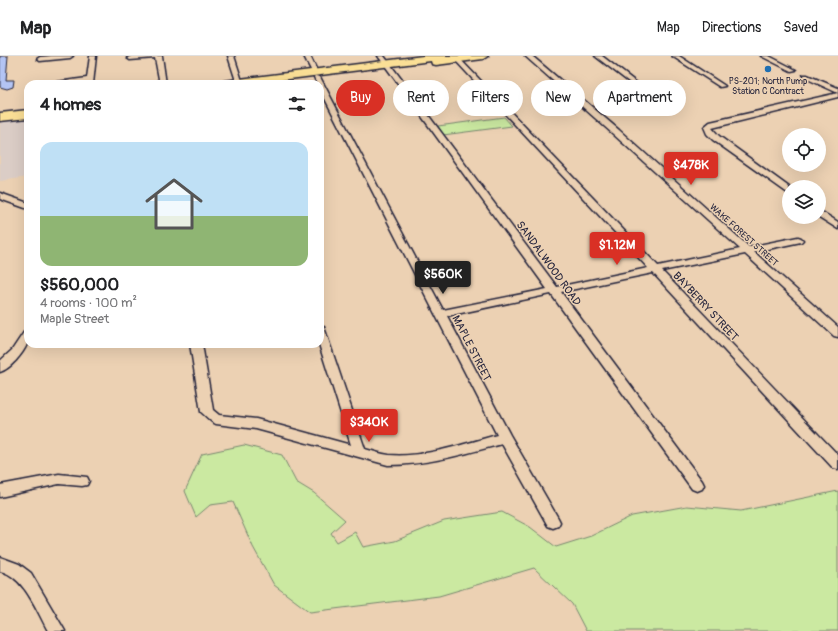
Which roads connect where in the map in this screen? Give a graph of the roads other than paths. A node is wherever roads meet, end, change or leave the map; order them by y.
1 (70, 56) edge
2 (93, 56) edge
3 (159, 56) edge
4 (231, 56) edge
5 (307, 56) edge
6 (483, 56) edge
7 (528, 56) edge
8 (598, 56) edge
9 (675, 56) edge
10 (764, 56) edge
11 (130, 58) dead end
12 (453, 58) edge
13 (40, 59) dead end
14 (386, 62) edge
15 (793, 70) dead end
16 (316, 75) junction
17 (805, 76) dead end
18 (90, 80) edge
19 (162, 80) edge
20 (239, 80) edge
21 (268, 80) edge
22 (287, 80) edge
23 (319, 80) edge
24 (629, 80) edge
25 (722, 86) dead end
26 (324, 90) edge
27 (838, 91) edge
28 (838, 95) edge
29 (24, 108) edge
30 (24, 114) edge
31 (1, 115) edge
32 (782, 186) edge
33 (0, 196) edge
34 (24, 205) edge
35 (834, 218) edge
36 (838, 226) edge
37 (798, 240) dead end
38 (746, 250) junction
39 (655, 269) junction
40 (554, 290) junction
41 (440, 314) junction
42 (838, 333) edge
43 (24, 341) edge
44 (324, 342) edge
45 (197, 348) edge
46 (0, 368) edge
47 (505, 438) junction
48 (360, 453) junction
49 (838, 464) edge
50 (82, 481) dead end
51 (697, 485) dead end
52 (0, 491) edge
53 (552, 522) dead end
54 (0, 564) edge
55 (57, 631) edge

1 - 13 street
2 - 18 street
3 - 11 street
3 - 19 street
4 - 20 street
5 - 16 street, MAPLE STREET
6 - 12 highway
7 - 38 street, WAKE FOREST STREET
8 - 24 street
9 - 25 street
10 - 15 street
12 - 14 highway
12 - 39 street, BAYBERRY STREET
14 - 16 highway
14 - 40 street, SANDALWOOD ROAD
16 - 21 highway
16 - 22 highway
16 - 23 street, MAPLE STREET
17 - 27 street
26 - 41 street, MAPLE STREET
28 - 32 street
29 - 31 highway
30 - 31 highway
33 - 34 street
35 - 36 street
37 - 38 street
38 - 39 street
38 - 42 street, WAKE FOREST STREET
39 - 40 street
39 - 49 street, BAYBERRY STREET
40 - 41 street
40 - 51 street, SANDALWOOD ROAD
41 - 47 street, MAPLE STREET
43 - 46 street
44 - 48 street
45 - 48 street
47 - 48 street
47 - 53 street, MAPLE STREET
50 - 52 street
54 - 55 street

